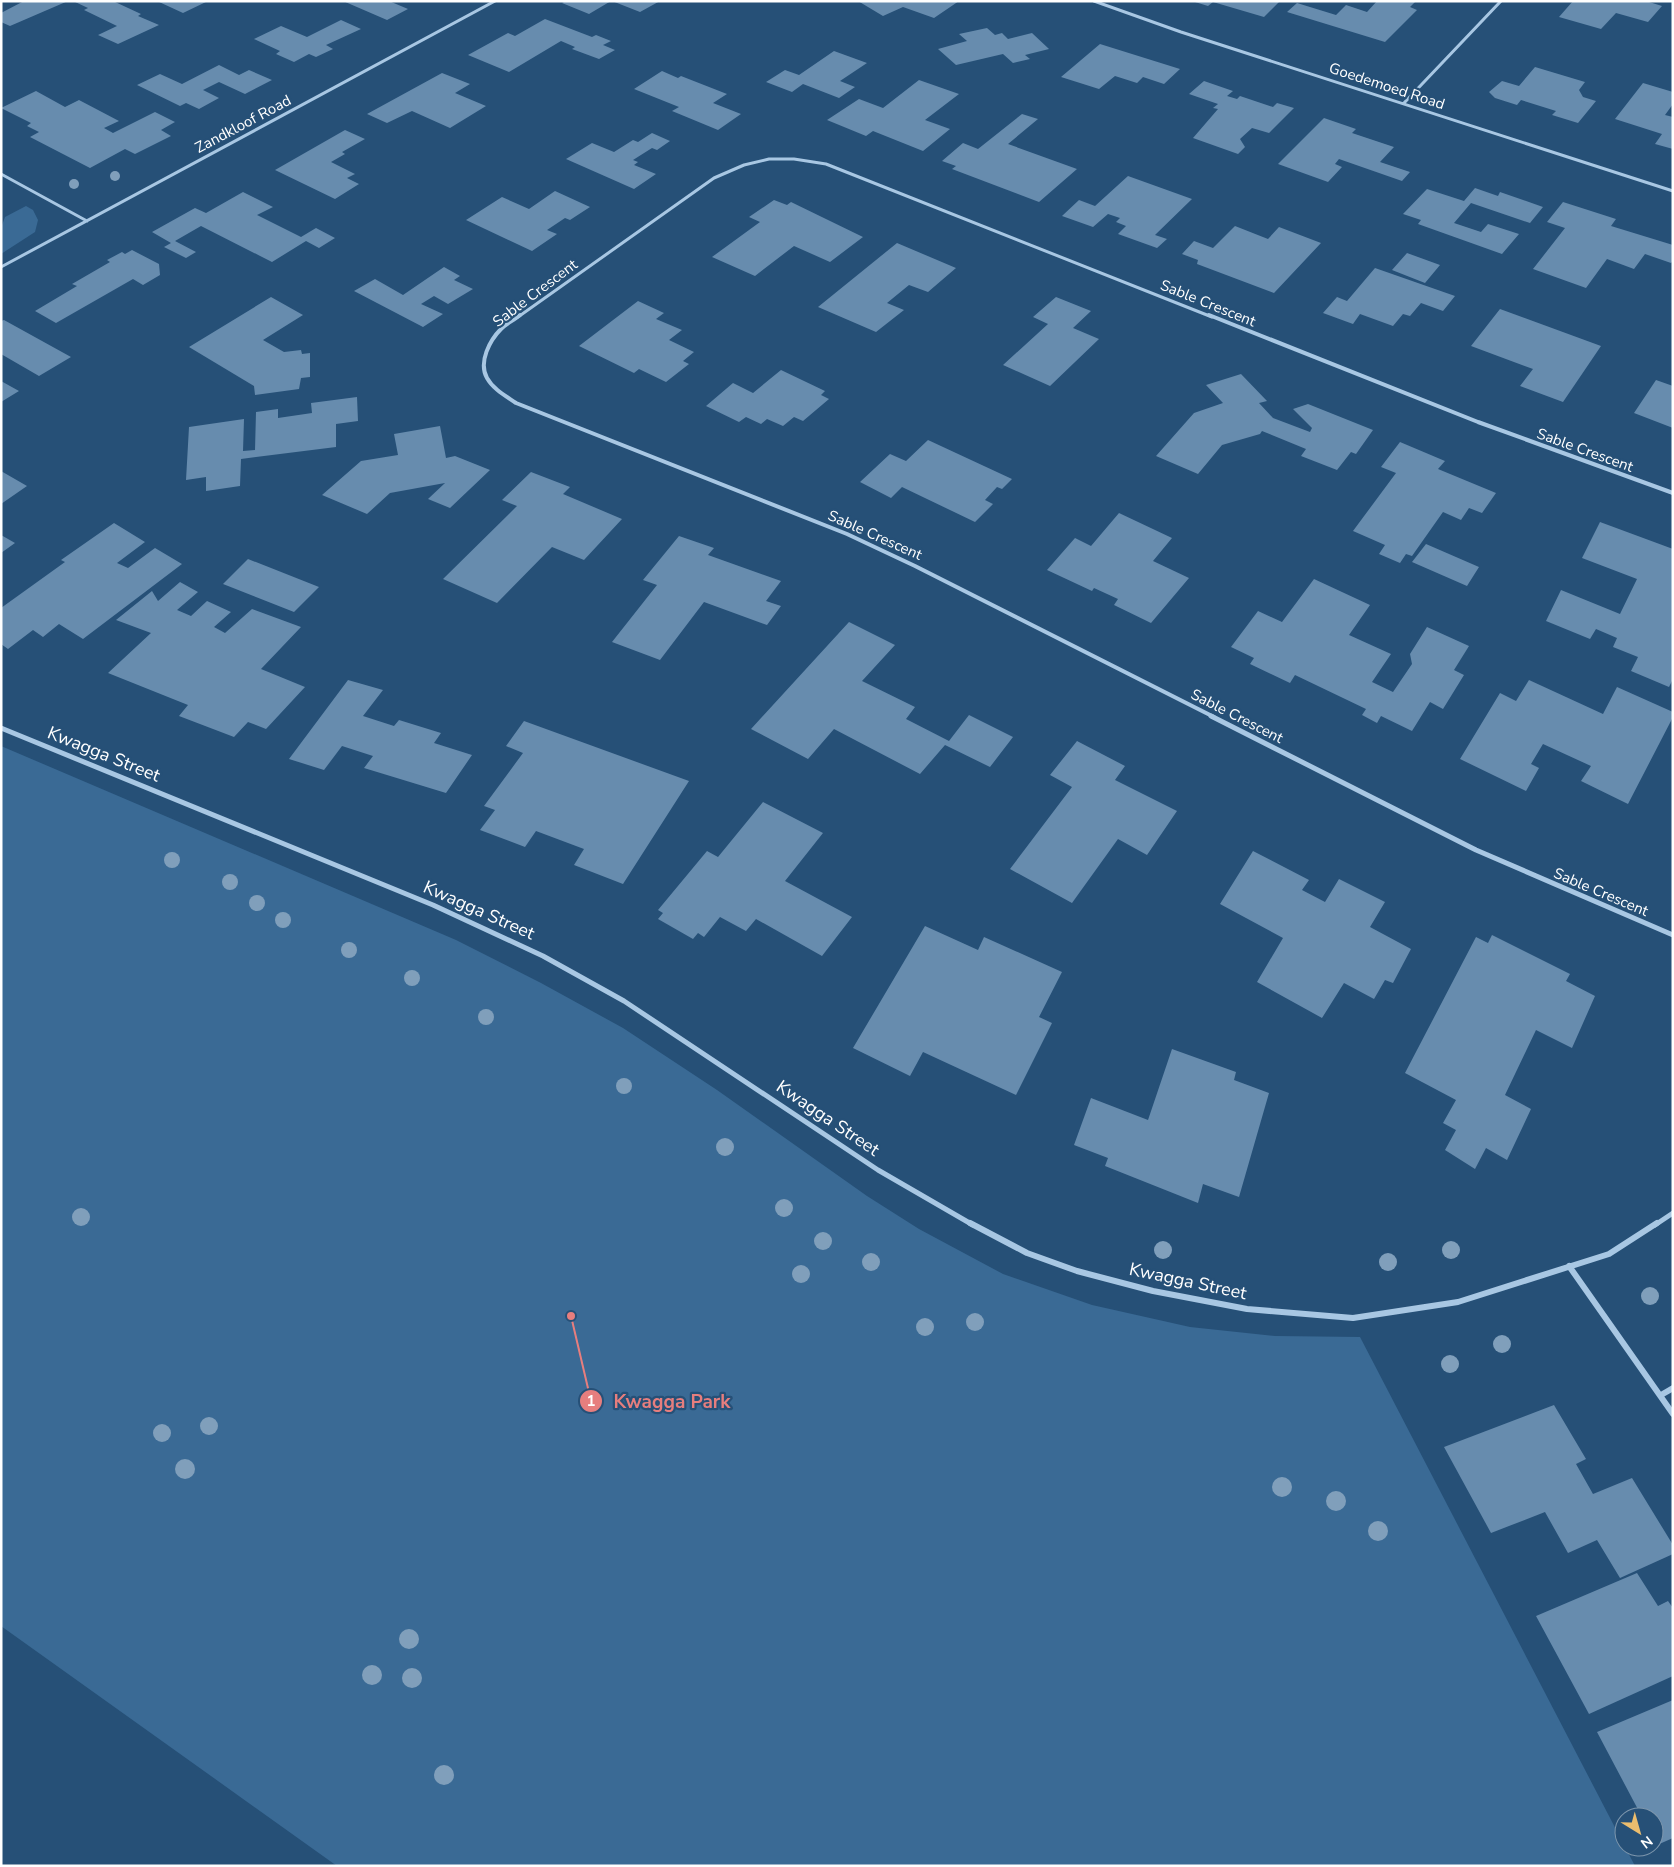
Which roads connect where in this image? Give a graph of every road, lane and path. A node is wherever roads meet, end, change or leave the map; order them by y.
1 (494, 1) edge
2 (1094, 1) edge
3 (1501, 1) edge
4 (1404, 103) junction
5 (1, 174) edge
6 (1673, 191) edge
7 (87, 221) junction
8 (1, 267) edge
9 (1673, 493) edge
10 (1, 728) edge
11 (1673, 935) edge
12 (1673, 1213) edge
13 (1569, 1266) junction
14 (1673, 1388) edge
15 (1661, 1395) junction
16 (1673, 1414) edge

1 - 7 street, Zandkloof Road
2 - 4 street, Goedemoed Road
3 - 4 street
4 - 6 street, Goedemoed Road
5 - 7 street
7 - 8 street, Zandkloof Road
9 - 11 street, Sable Crescent
10 - 13 street, Kwagga Street
12 - 13 street, Kwagga Street
13 - 15 street
14 - 15 street
15 - 16 street

